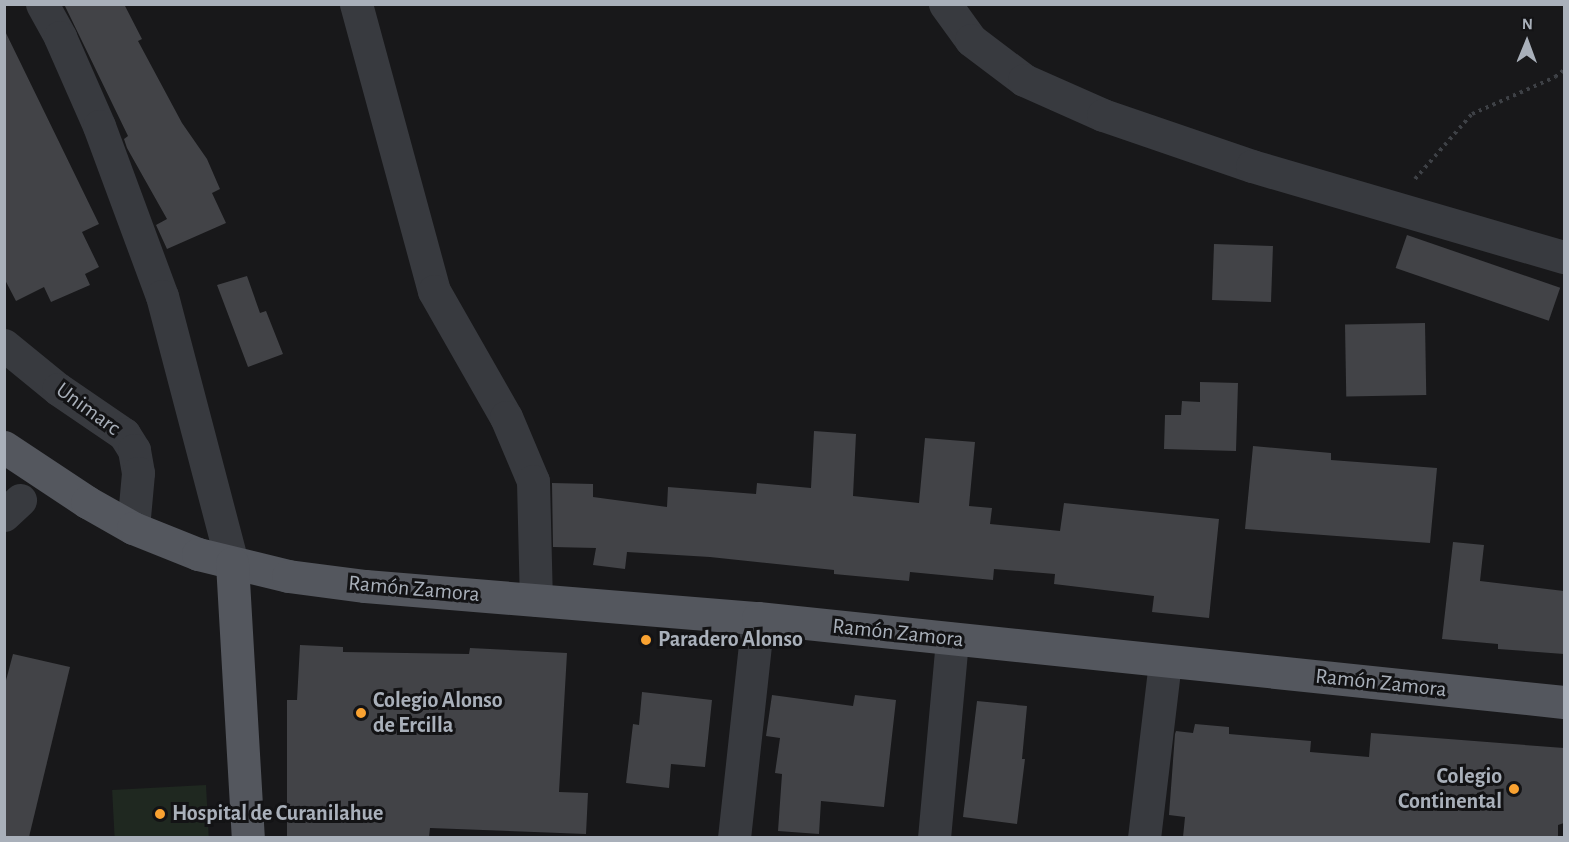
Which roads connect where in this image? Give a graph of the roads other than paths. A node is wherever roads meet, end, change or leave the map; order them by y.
1 (42, 4) edge
2 (356, 4) edge
3 (945, 4) edge
4 (1564, 258) edge
5 (4, 345) edge
6 (4, 447) edge
7 (133, 528) junction
8 (232, 563) junction
9 (536, 600) junction
10 (758, 618) junction
11 (952, 639) junction
12 (1165, 660) junction
13 (1564, 702) edge
14 (248, 837) edge
15 (734, 837) edge
16 (934, 837) edge
17 (1144, 837) edge

1 - 8 street
2 - 9 street
3 - 4 street
5 - 7 street, Unimarc
6 - 7 main road, Ramón Zamora
7 - 8 main road, Ramón Zamora
8 - 9 main road, Ramón Zamora
8 - 14 main road
9 - 10 main road, Ramón Zamora
10 - 11 main road, Ramón Zamora
10 - 15 street
11 - 12 main road, Ramón Zamora
11 - 16 street
12 - 13 main road, Ramón Zamora
12 - 17 street

